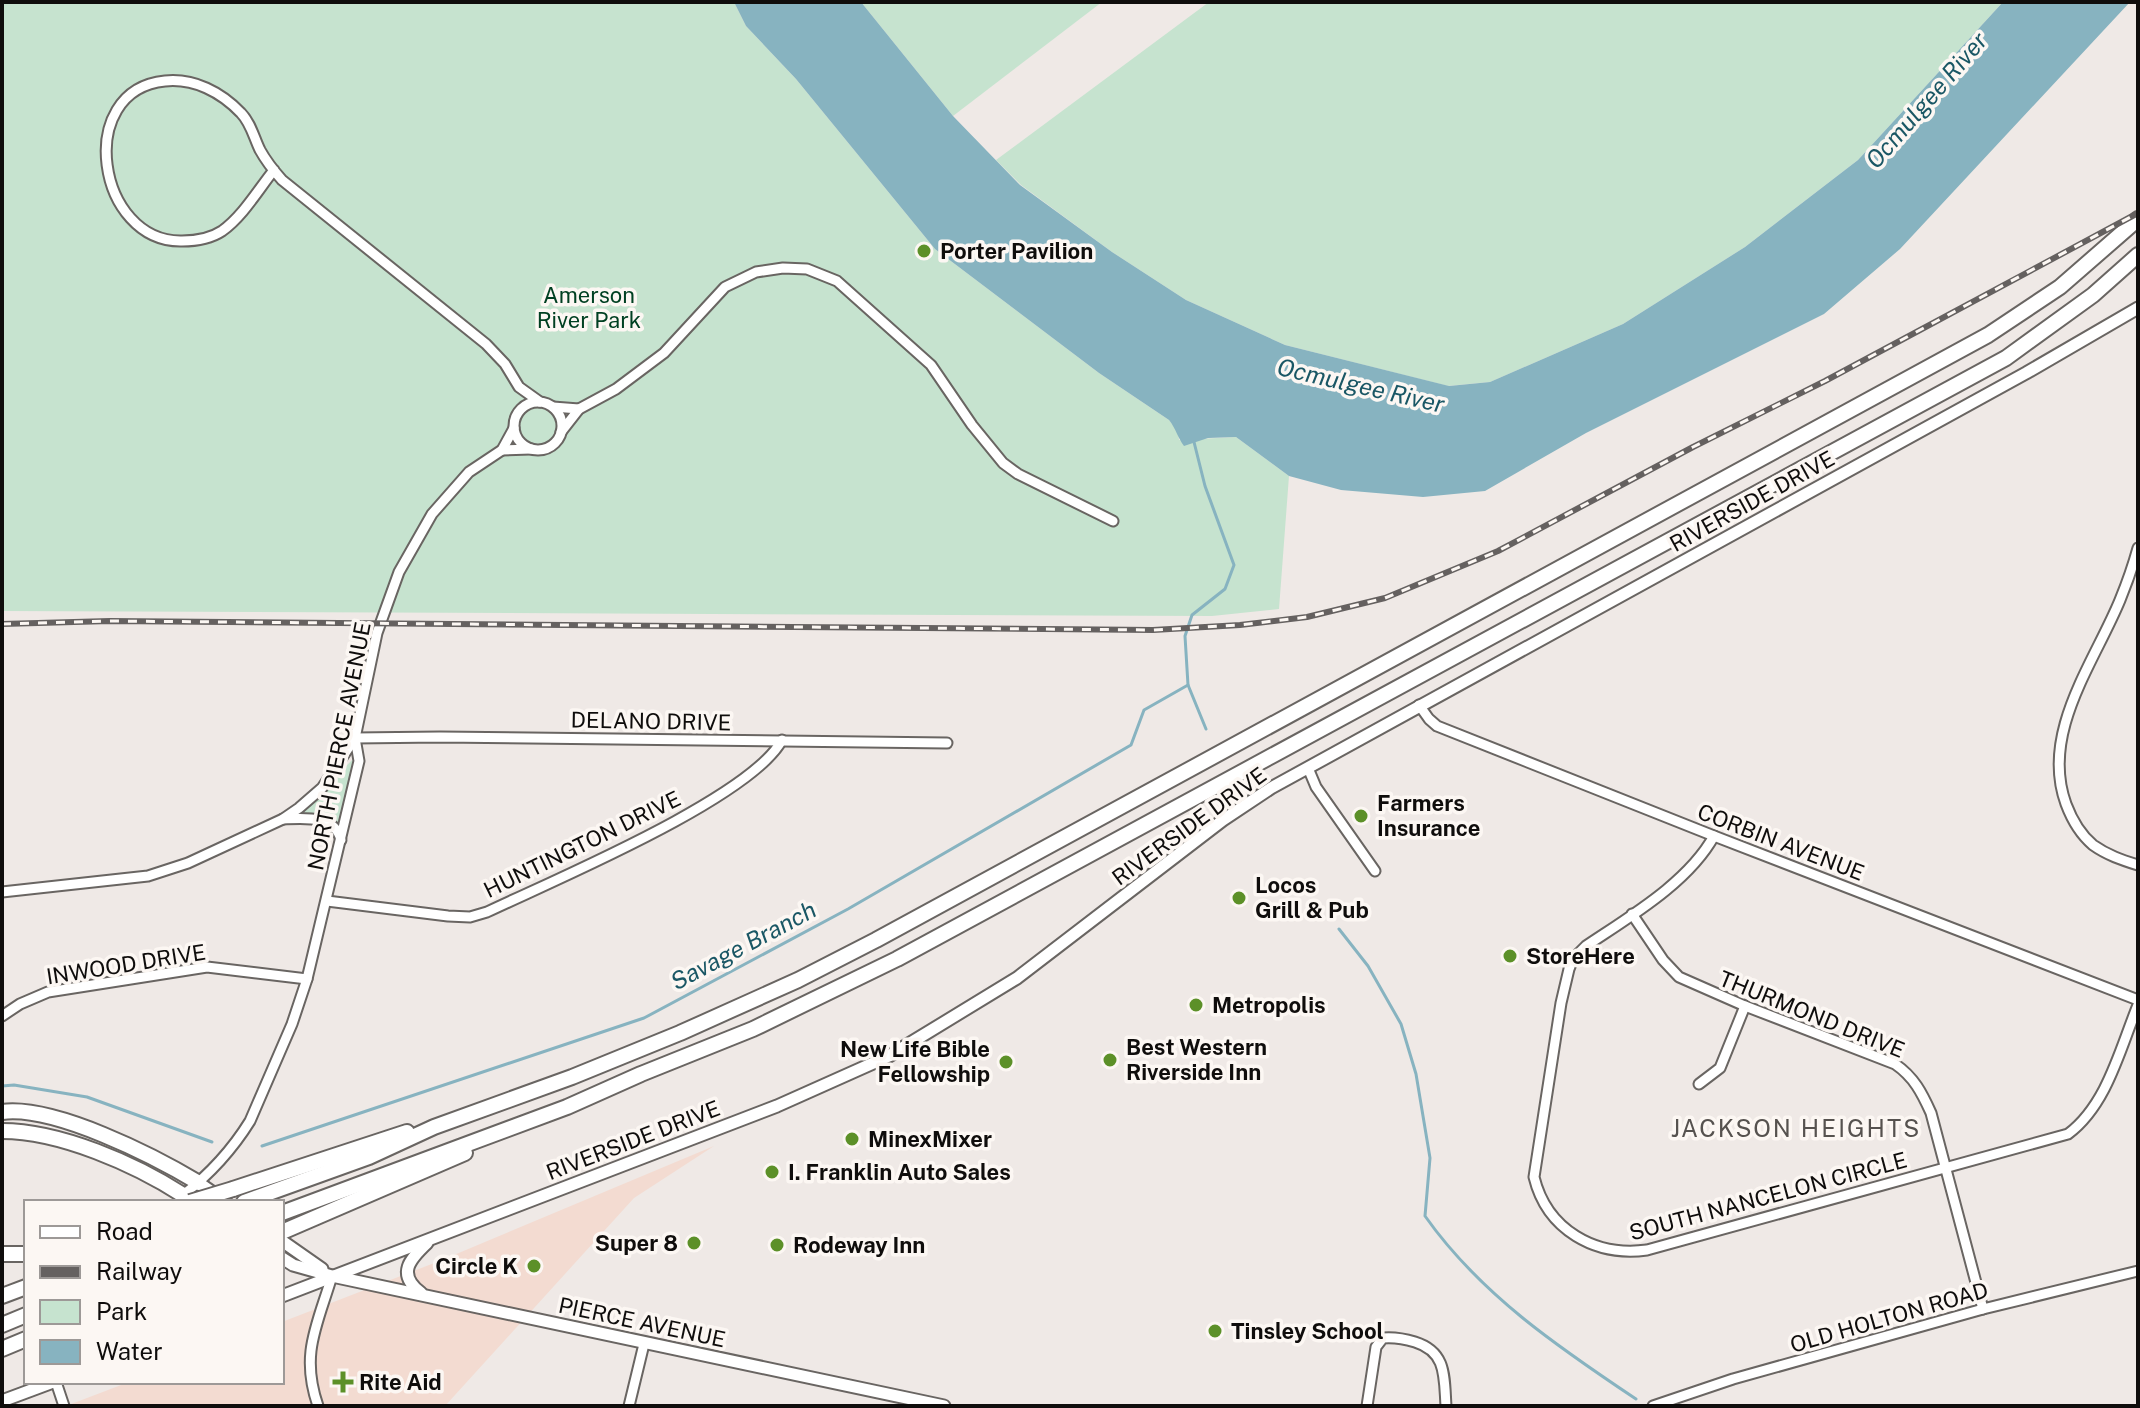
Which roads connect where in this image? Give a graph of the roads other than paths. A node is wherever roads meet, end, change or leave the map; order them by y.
1 (274, 170) junction
2 (2138, 219) edge
3 (2138, 255) edge
4 (2138, 308) edge
5 (519, 387) junction
6 (540, 402) junction
7 (553, 407) junction
8 (579, 409) junction
9 (518, 413) junction
10 (514, 428) junction
11 (561, 432) junction
12 (531, 449) junction
13 (502, 450) junction
14 (1113, 521) dead end
15 (2138, 548) edge
16 (1419, 705) junction
17 (355, 738) junction
18 (782, 740) junction
19 (947, 743) dead end
20 (1308, 768) junction
21 (283, 819) junction
22 (1714, 836) junction
23 (341, 840) junction
24 (2138, 865) edge
25 (1375, 871) dead end
26 (2, 892) edge
27 (327, 901) junction
28 (1632, 914) junction
29 (307, 979) junction
30 (2138, 1003) edge
31 (1745, 1006) junction
32 (2, 1016) edge
33 (1699, 1084) dead end
34 (2, 1112) edge
35 (525, 1124) junction
36 (434, 1127) junction
37 (2, 1131) edge
38 (1945, 1168) junction
39 (199, 1183) junction
40 (229, 1196) edge
41 (189, 1200) edge
42 (249, 1200) edge
43 (284, 1212) edge
44 (285, 1234) edge
45 (431, 1239) junction
46 (2, 1254) edge
47 (24, 1254) edge
48 (284, 1259) edge
49 (2138, 1271) edge
50 (332, 1276) junction
51 (24, 1288) edge
52 (284, 1295) edge
53 (2, 1296) edge
54 (424, 1296) junction
55 (1983, 1309) junction
56 (24, 1316) edge
57 (2, 1325) edge
58 (24, 1340) edge
59 (644, 1344) junction
60 (2, 1349) edge
61 (49, 1384) edge
62 (56, 1384) edge
63 (2, 1401) edge
64 (64, 1406) edge
65 (318, 1406) edge
66 (629, 1406) edge
67 (944, 1406) edge
68 (1367, 1406) edge
69 (1446, 1406) edge
70 (1653, 1406) edge

1 - 1 street
1 - 5 street
2 - 36 highway
3 - 35 highway
4 - 16 main road, RIVERSIDE DRIVE
5 - 6 street
5 - 9 street
6 - 7 street
6 - 9 street
7 - 8 street
7 - 11 street
8 - 11 street
8 - 14 street
9 - 10 street
10 - 12 street
10 - 13 street, NORTH PIERCE AVENUE
11 - 12 street
12 - 13 street
13 - 17 street, NORTH PIERCE AVENUE
15 - 24 street
16 - 20 main road, RIVERSIDE DRIVE
16 - 22 street, CORBIN AVENUE
17 - 18 street, DELANO DRIVE
17 - 21 street
17 - 23 street, NORTH PIERCE AVENUE
18 - 19 street, DELANO DRIVE
18 - 27 street, HUNTINGTON DRIVE
20 - 25 street
20 - 45 main road, RIVERSIDE DRIVE
21 - 23 street
21 - 26 street
22 - 28 street
22 - 30 street, CORBIN AVENUE
23 - 27 street, NORTH PIERCE AVENUE
27 - 29 street, NORTH PIERCE AVENUE
28 - 31 street, THURMOND DRIVE
28 - 38 street, SOUTH NANCELON CIRCLE
29 - 32 street, INWOOD DRIVE
29 - 39 street, NORTH PIERCE AVENUE
30 - 38 street, SOUTH NANCELON CIRCLE
31 - 33 street
31 - 38 street, THURMOND DRIVE
34 - 39 highway
35 - 43 highway
35 - 44 highway
36 - 40 highway
36 - 42 highway
37 - 41 highway
38 - 55 street, THURMOND DRIVE
39 - 40 main road
39 - 41 street, NORTH PIERCE AVENUE
40 - 41 highway, bridge
44 - 50 main road, PIERCE AVENUE
45 - 50 main road, RIVERSIDE DRIVE
45 - 54 main road
46 - 47 highway
48 - 50 main road, PIERCE AVENUE
49 - 55 street, OLD HOLTON ROAD
50 - 52 main road, RIVERSIDE DRIVE
50 - 54 main road, PIERCE AVENUE
50 - 65 street
51 - 53 highway
54 - 59 main road, PIERCE AVENUE
55 - 70 street, OLD HOLTON ROAD
56 - 57 highway
58 - 60 highway
59 - 66 street
59 - 67 main road, PIERCE AVENUE
61 - 63 main road
62 - 64 street
68 - 69 street

